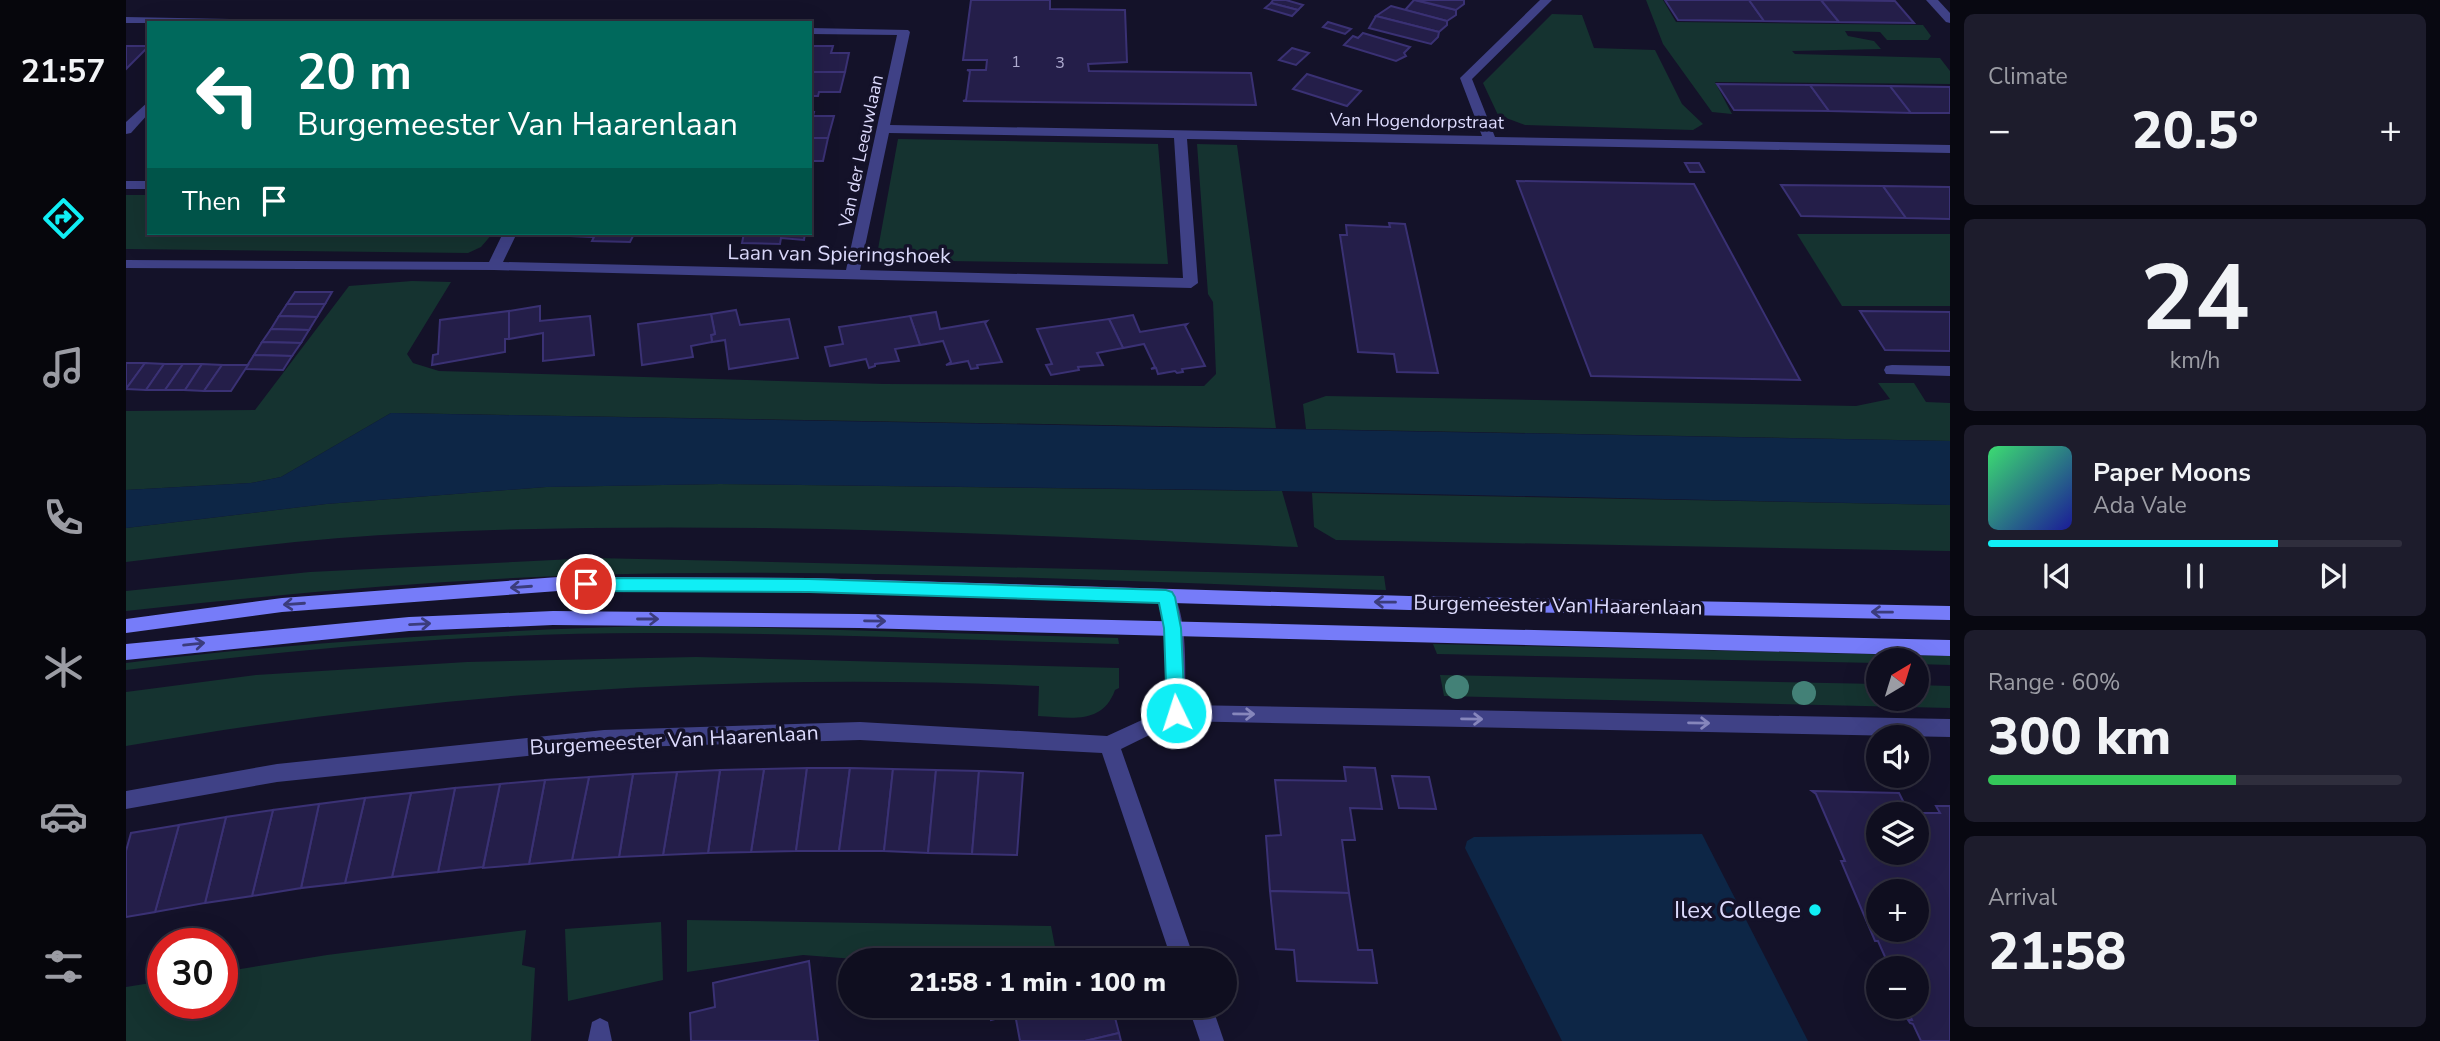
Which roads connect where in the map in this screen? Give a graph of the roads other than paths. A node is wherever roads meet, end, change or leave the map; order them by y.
1 (1546, 0) edge
2 (1932, 0) edge
3 (126, 20) edge
4 (1950, 20) edge
5 (175, 21) edge
6 (812, 31) edge
7 (147, 107) edge
8 (883, 128) junction
9 (126, 130) edge
10 (1180, 134) junction
11 (1490, 141) junction
12 (1950, 149) edge
13 (126, 185) edge
14 (147, 185) edge
15 (509, 235) edge
16 (126, 264) edge
17 (494, 266) junction
18 (852, 276) junction
19 (1892, 370) dead end
20 (1950, 371) edge
21 (1166, 597) junction
22 (1950, 613) edge
23 (126, 626) edge
24 (1173, 628) junction
25 (1950, 648) edge
26 (126, 652) edge
27 (1176, 713) junction
28 (1950, 728) edge
29 (1109, 745) junction
30 (126, 800) edge
31 (1179, 948) edge
32 (1204, 1018) edge
33 (1212, 1041) edge

1 - 11 street
2 - 4 street
3 - 5 street
6 - 8 street, Van der Leeuwlaan
7 - 9 street
8 - 10 street, Van Hogendorpstraat
8 - 18 street, Van der Leeuwlaan
10 - 11 street, Van Hogendorpstraat
10 - 18 street, Laan van Spieringshoek
11 - 12 street, Van Hogendorpstraat
13 - 14 street
15 - 17 street
16 - 17 street, Laan van Spieringshoek
17 - 18 street, Laan van Spieringshoek
19 - 20 street
22 -> 21 main road, Burgemeester Van Haarenlaan
21 -> 23 main road, Burgemeester Van Haarenlaan
21 - 24 street
24 - 25 main road, Burgemeester Van Haarenlaan
26 -> 24 main road, Burgemeester Van Haarenlaan
24 - 27 street
27 -> 28 street, Burgemeester Van Haarenlaan
27 - 29 street, Burgemeester Van Haarenlaan
29 - 30 street, Burgemeester Van Haarenlaan
29 - 31 street
32 - 33 street

